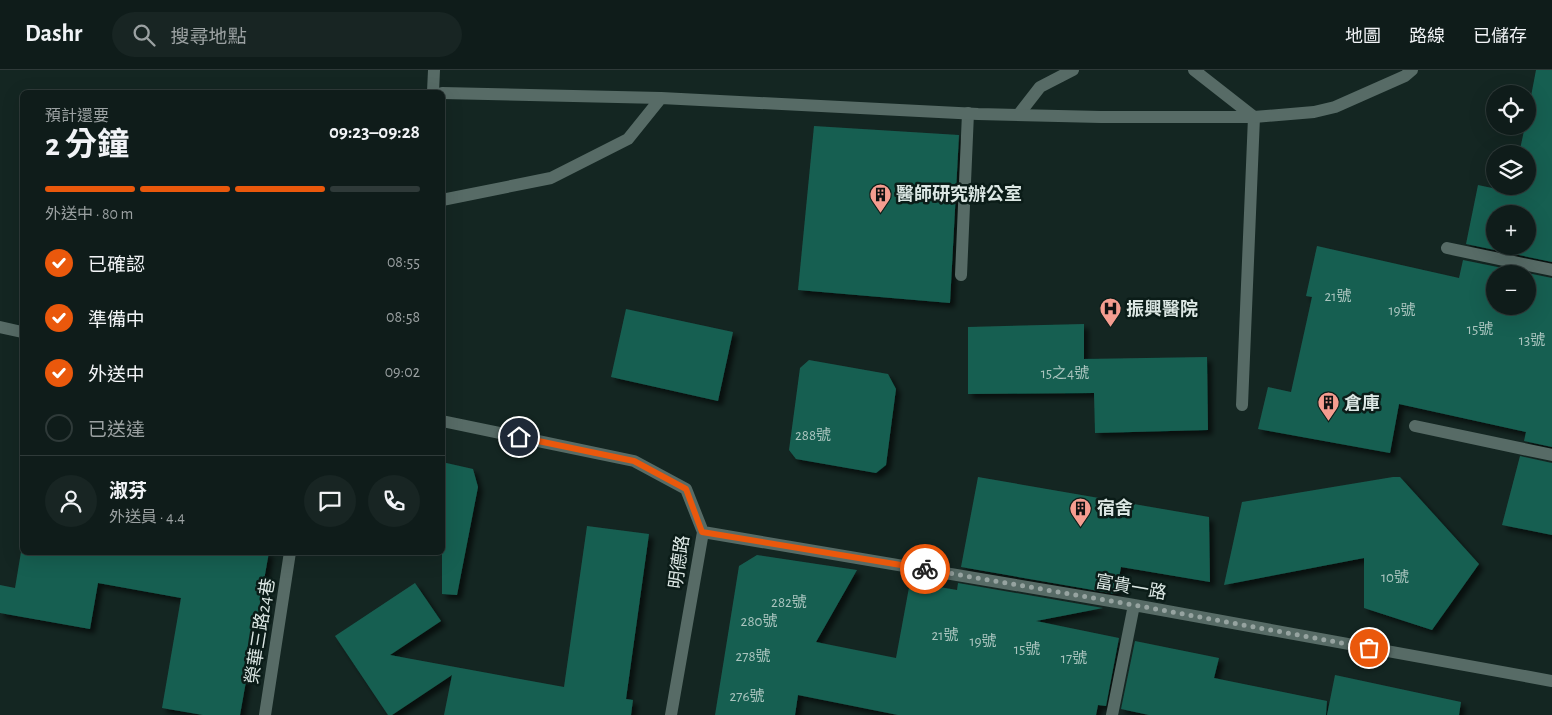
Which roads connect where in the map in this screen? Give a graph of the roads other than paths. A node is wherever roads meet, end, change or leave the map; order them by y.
1 (434, 70) edge
2 (1073, 70) edge
3 (1194, 70) edge
4 (1412, 70) edge
5 (433, 90) edge
6 (445, 93) edge
7 (661, 98) junction
8 (968, 113) junction
9 (1019, 114) junction
10 (1254, 117) junction
11 (445, 199) edge
12 (1447, 248) dead end
13 (1552, 270) edge
14 (961, 275) dead end
15 (0, 327) edge
16 (20, 332) edge
17 (1242, 405) dead end
18 (445, 421) edge
19 (1415, 426) dead end
20 (1552, 456) edge
21 (702, 532) junction
22 (290, 555) edge
23 (1134, 605) junction
24 (1552, 681) edge
25 (265, 715) edge
26 (671, 715) edge
27 (1112, 715) edge

1 - 5 street
2 - 9 street
3 - 10 street
4 - 10 street
6 - 7 street
7 - 8 street
7 - 11 street
8 - 9 street
8 - 14 street
9 - 10 street
10 - 17 street
12 - 13 street
15 - 16 street
18 - 21 street, 明德路
19 - 20 street
21 - 23 street, 富貴一路
21 - 26 street, 明德路
22 - 25 street, 榮華三路24巷
23 - 24 street, 富貴一路
23 - 27 street

